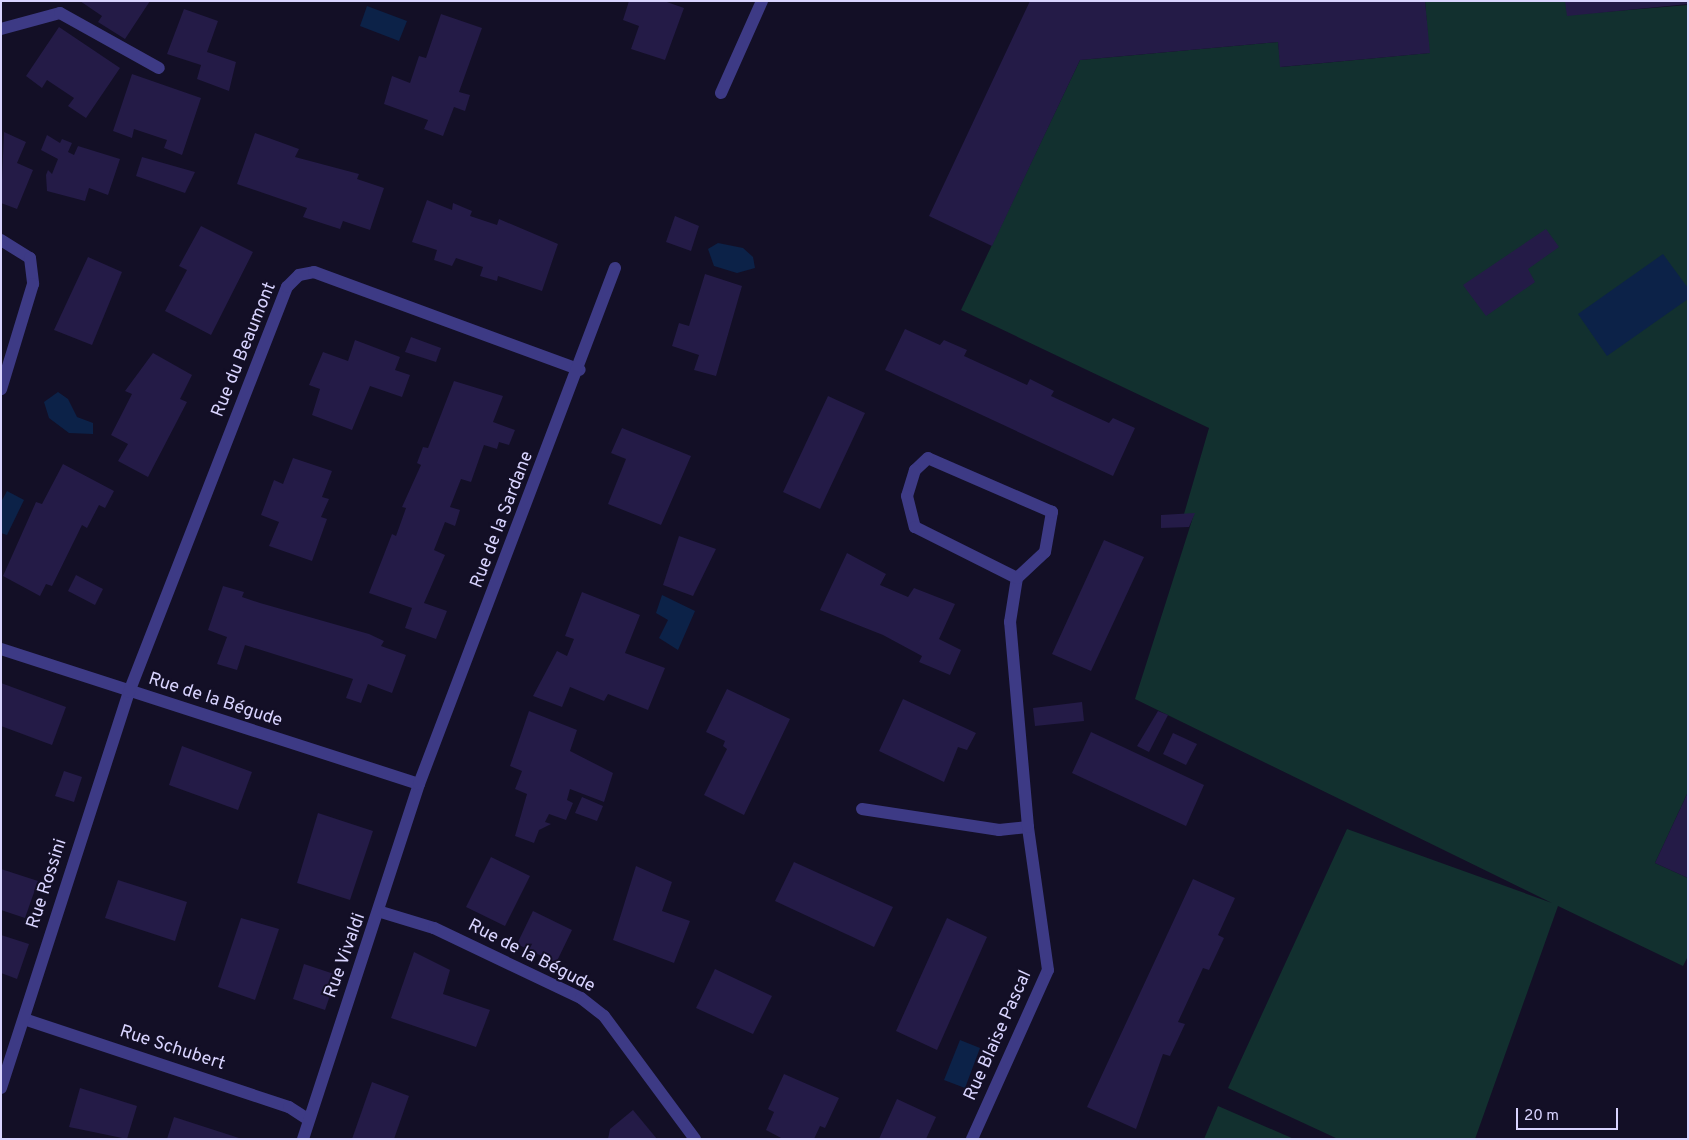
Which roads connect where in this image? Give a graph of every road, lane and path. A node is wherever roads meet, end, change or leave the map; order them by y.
1 (762, 1) edge
2 (1, 29) edge
3 (158, 68) dead end
4 (722, 93) dead end
5 (1, 240) edge
6 (615, 268) dead end
7 (580, 370) junction
8 (1, 389) edge
9 (1017, 578) junction
10 (1, 649) edge
11 (128, 692) junction
12 (419, 784) junction
13 (862, 809) dead end
14 (1028, 827) junction
15 (381, 912) junction
16 (24, 1018) junction
17 (1, 1088) edge
18 (306, 1118) junction
19 (303, 1139) edge
20 (695, 1139) edge
21 (972, 1139) edge

1 - 4 street
2 - 3 street
5 - 8 street
6 - 7 street, Rue de la Sardane
7 - 11 street, Rue du Beaumont
7 - 12 street, Rue de la Sardane
9 - 9 street
9 - 14 street, Rue Blaise Pascal
10 - 11 street, Rue de la Bégude
11 - 12 street, Rue de la Bégude
11 - 16 street, Rue Rossini
12 - 15 street, Rue Vivaldi
13 - 14 street
14 - 21 street, Rue Blaise Pascal
15 - 18 street, Rue Vivaldi
15 - 20 street, Rue de la Bégude
16 - 17 street, Rue Rossini
16 - 18 street, Rue Schubert
18 - 19 street, Rue Vivaldi

